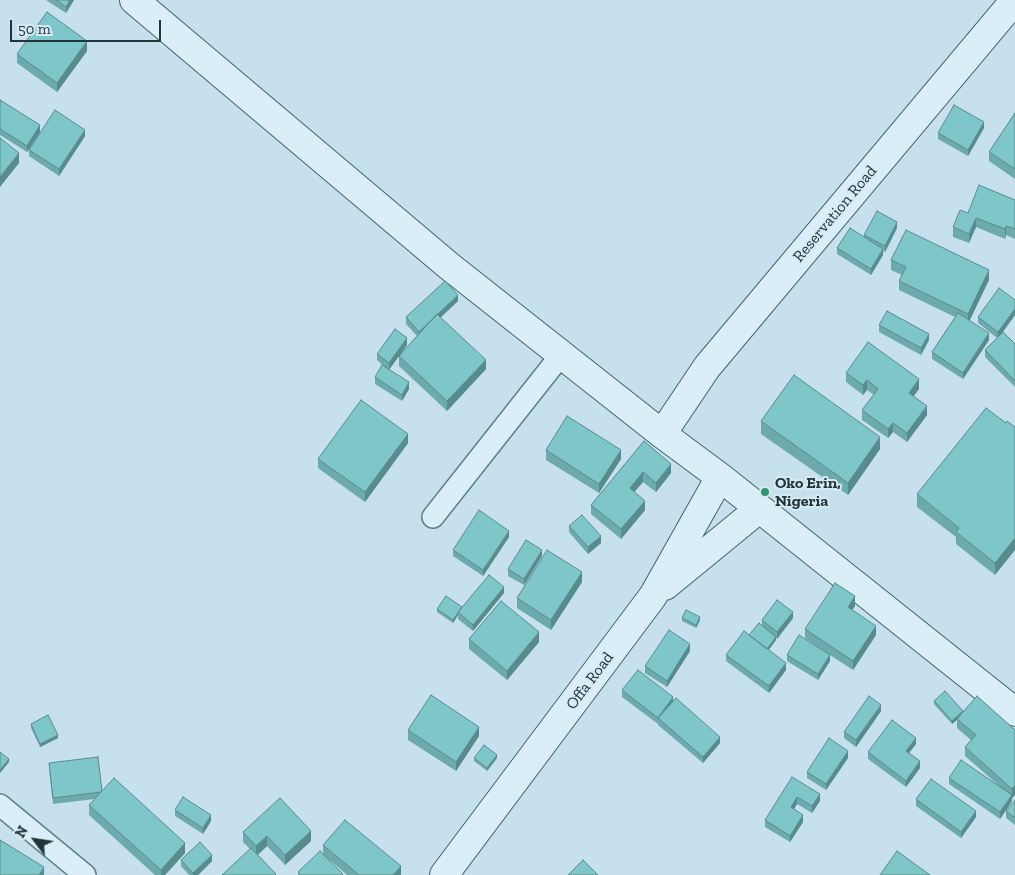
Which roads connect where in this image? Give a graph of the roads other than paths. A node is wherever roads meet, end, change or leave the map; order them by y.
1 (134, 0) edge
2 (1015, 0) edge
3 (562, 354) junction
4 (662, 434) junction
5 (720, 477) junction
6 (759, 509) junction
7 (433, 517) dead end
8 (653, 596) junction
9 (1015, 712) edge
10 (0, 804) edge
11 (86, 875) edge
12 (444, 875) edge

1 - 3 street
2 - 4 street, Reservation Road
3 - 4 street
3 - 7 street
4 - 5 street
5 - 6 street
5 - 8 street, Offa Road
6 - 8 street
6 - 9 street
8 - 12 street, Offa Road
10 - 11 street

